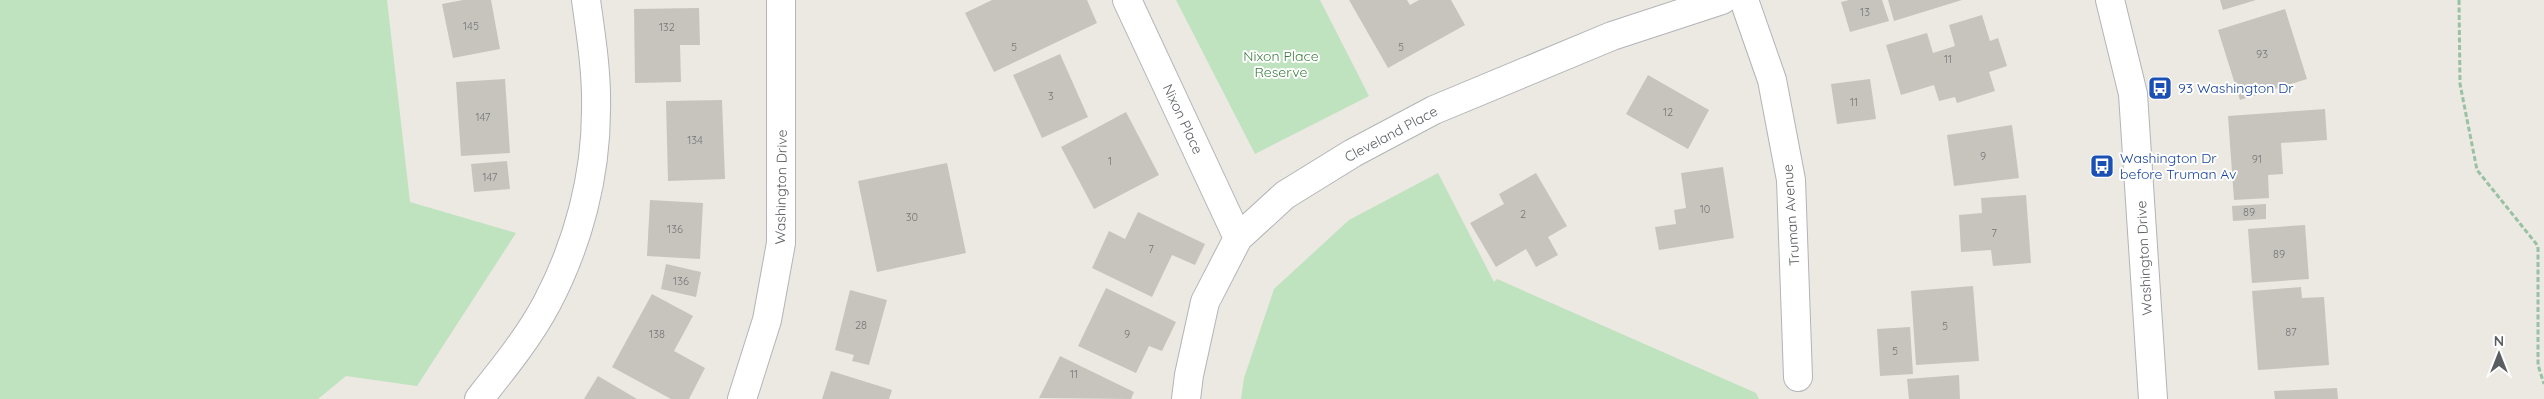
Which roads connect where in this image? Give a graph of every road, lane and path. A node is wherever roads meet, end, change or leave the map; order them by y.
1 (586, 0) edge
2 (781, 0) edge
3 (1127, 0) edge
4 (1722, 0) edge
5 (1744, 0) edge
6 (2110, 0) edge
7 (2459, 0) edge
8 (1238, 238) junction
9 (1798, 377) dead end
10 (2544, 384) edge
11 (479, 399) edge
12 (742, 399) edge
13 (1186, 399) edge
14 (2153, 399) edge

1 - 11 street
2 - 12 street, Washington Drive
3 - 8 street, Nixon Place
4 - 8 street, Cleveland Place
5 - 9 street, Truman Avenue
6 - 14 street, Washington Drive
7 - 10 path
8 - 13 street, Cleveland Place

